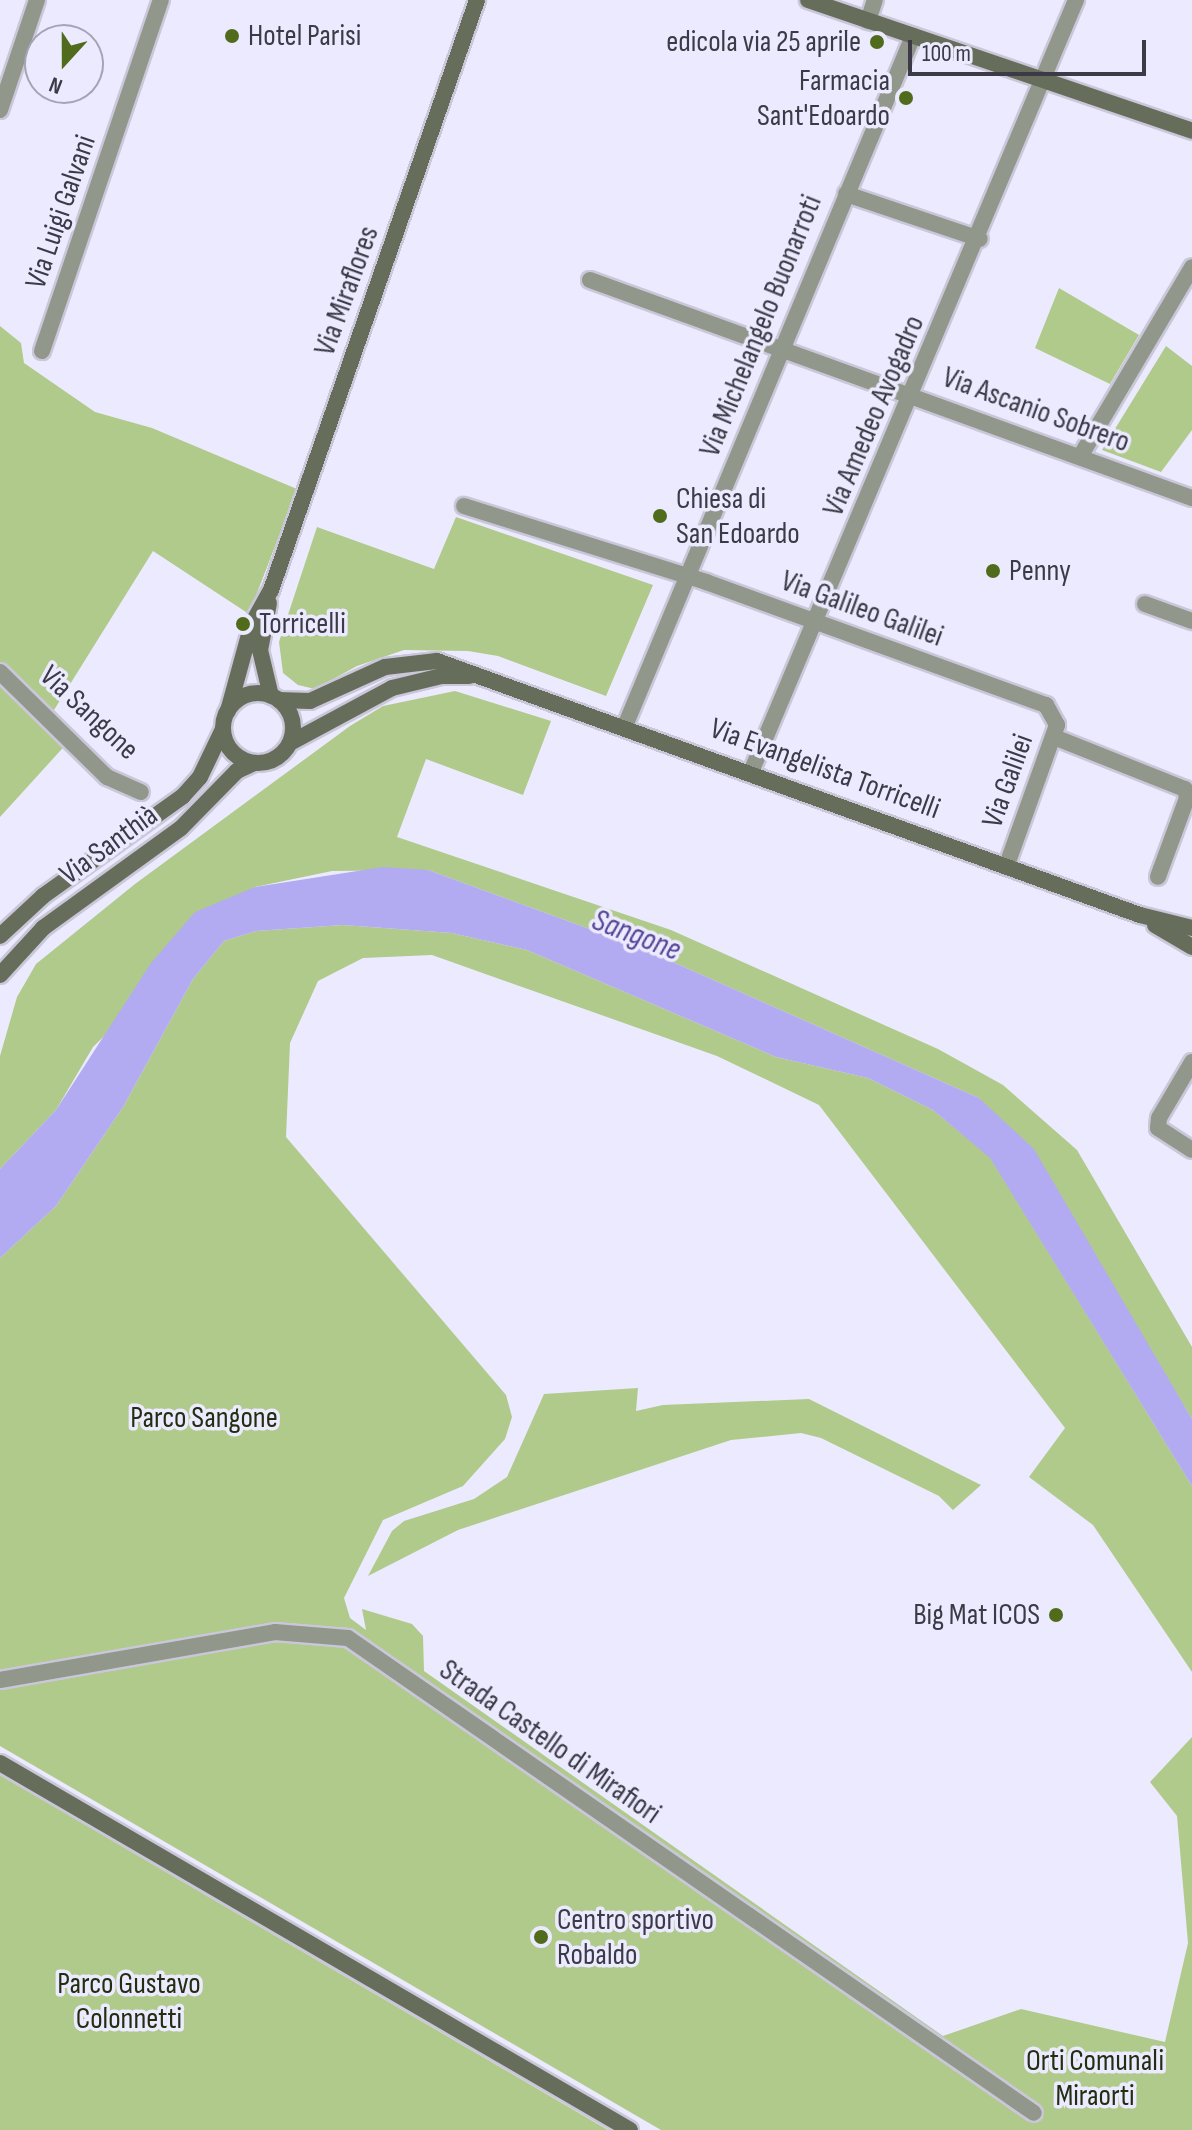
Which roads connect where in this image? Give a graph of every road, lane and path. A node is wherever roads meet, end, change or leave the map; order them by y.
1 (37, 0) edge
2 (161, 0) edge
3 (808, 0) edge
4 (875, 0) edge
5 (1076, 0) edge
6 (479, 4) edge
7 (868, 21) junction
8 (913, 36) junction
9 (1043, 80) junction
10 (0, 110) edge
11 (1190, 126) edge
12 (846, 194) junction
13 (980, 239) junction
14 (1192, 267) edge
15 (590, 280) dead end
16 (782, 349) junction
17 (42, 351) dead end
18 (913, 395) junction
19 (1081, 455) junction
20 (1192, 498) edge
21 (464, 506) dead end
22 (687, 575) junction
23 (271, 590) junction
24 (1145, 604) dead end
25 (1192, 621) edge
26 (816, 623) junction
27 (0, 672) edge
28 (490, 676) junction
29 (275, 698) junction
30 (228, 711) junction
31 (1054, 715) joint
32 (625, 726) junction
33 (223, 729) junction
34 (1054, 737) junction
35 (290, 743) junction
36 (254, 763) junction
37 (751, 772) junction
38 (141, 792) dead end
39 (1007, 865) junction
40 (1158, 877) dead end
41 (1140, 915) junction
42 (1192, 928) edge
43 (0, 936) edge
44 (1192, 947) edge
45 (0, 975) edge
46 (1192, 1062) edge
47 (1192, 1150) edge
48 (0, 1680) edge
49 (3, 1767) edge
50 (1034, 2113) dead end
51 (630, 2130) edge

1 - 10 street
2 - 17 street, Via Luigi Galvani
3 - 7 street
4 - 7 street
5 - 9 street, Via Amedeo Avogadro
6 - 23 street, Via Miraflores
7 - 8 street
8 - 9 street
8 - 12 street, Via Michelangelo Buonarroti
9 - 11 street
9 - 13 street, Via Amedeo Avogadro
12 - 13 street
12 - 16 street, Via Michelangelo Buonarroti
13 - 18 street, Via Amedeo Avogadro
14 - 19 street
15 - 16 street, Via Ascanio Sobrero
16 - 18 street, Via Ascanio Sobrero
16 - 22 street, Via Michelangelo Buonarroti
18 - 19 street, Via Ascanio Sobrero
18 - 26 street, Via Amedeo Avogadro
19 - 20 street, Via Ascanio Sobrero
21 - 22 street, Via Galileo Galilei
22 - 26 street, Via Galileo Galilei
22 - 32 street, Via Michelangelo Buonarroti
23 - 29 street, Via Miraflores
23 - 30 street, Via Miraflores
24 - 25 street
26 - 31 street, Via Galileo Galilei
26 - 37 street, Via Amedeo Avogadro
27 - 38 street, Via Sangone
28 - 29 street, Via Evangelista Torricelli
28 - 32 street, Via Evangelista Torricelli
28 - 35 street, Via Evangelista Torricelli
29 - 30 street
29 - 35 street
30 - 33 street
31 - 34 street, Via Galilei
32 - 37 street, Via Evangelista Torricelli
33 - 36 street
33 - 43 street, Via Santhià
34 - 39 street, Via Galilei
34 - 40 street
35 - 36 street
36 - 45 street, Via Santhià
37 - 39 street, Via Evangelista Torricelli
39 - 41 street, Via Evangelista Torricelli
41 - 42 street, Via Evangelista Torricelli
41 - 44 street, Via Evangelista Torricelli
46 - 47 street
48 - 50 street, Strada Castello di Mirafiori
49 - 51 street

